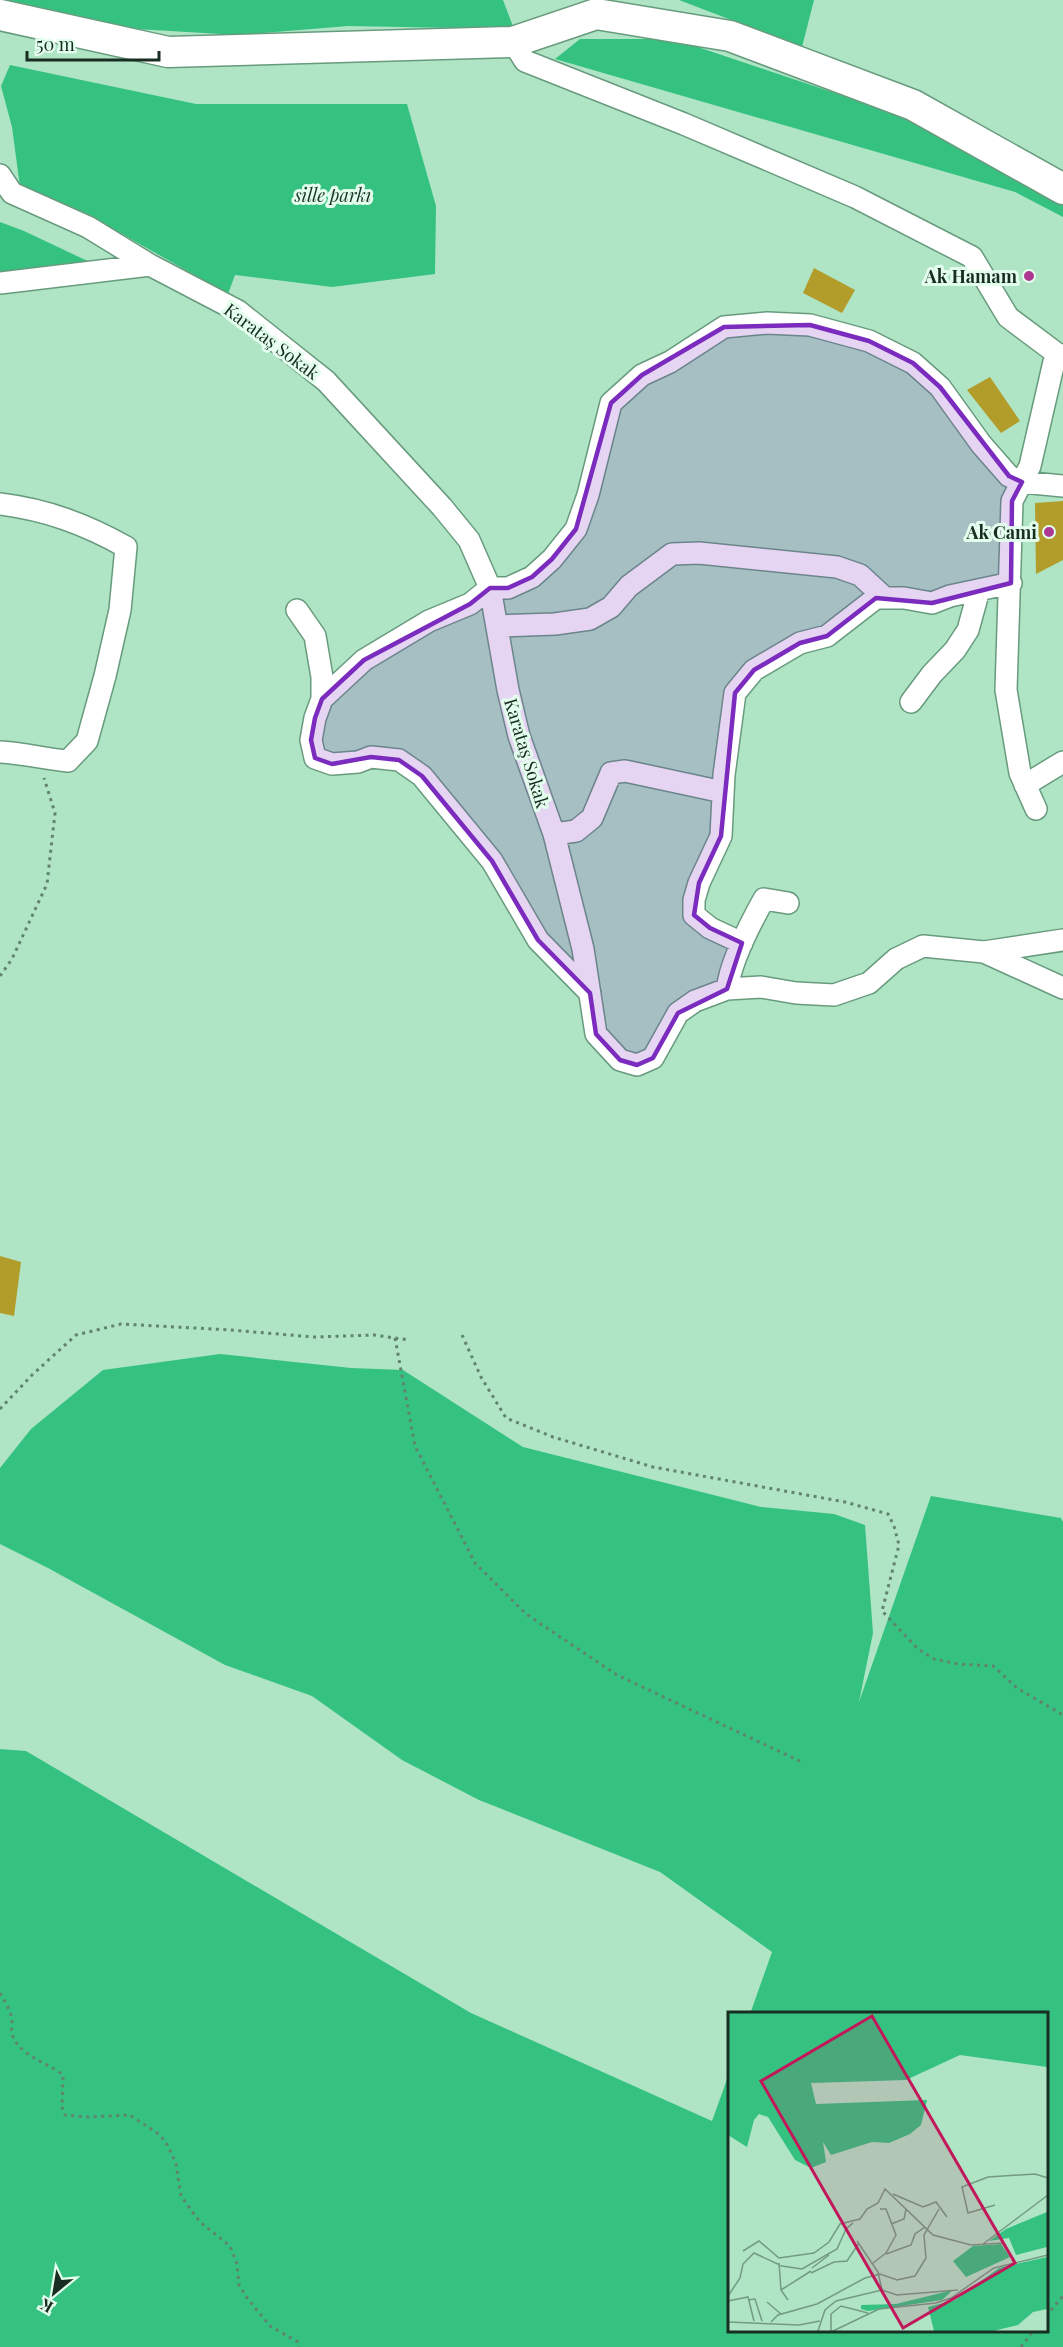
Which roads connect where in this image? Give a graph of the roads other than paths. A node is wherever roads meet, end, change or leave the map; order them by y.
1 (0, 15) edge
2 (513, 42) junction
3 (0, 175) edge
4 (1063, 189) edge
5 (150, 265) junction
6 (0, 283) edge
7 (1059, 354) edge
8 (1022, 482) junction
9 (1063, 486) edge
10 (0, 504) edge
11 (1011, 582) junction
12 (490, 588) junction
13 (979, 590) junction
14 (885, 598) junction
15 (297, 610) dead end
16 (497, 626) junction
17 (322, 699) junction
18 (911, 702) dead end
19 (0, 752) edge
20 (1063, 762) edge
21 (1025, 785) junction
22 (723, 792) junction
23 (1036, 809) dead end
24 (554, 834) junction
25 (788, 903) dead end
26 (1063, 940) edge
27 (742, 943) junction
28 (984, 952) junction
29 (1063, 988) edge
30 (726, 989) junction
31 (590, 993) junction

1 - 2 main road
2 - 4 main road
2 - 7 street
3 - 5 street, Karataş Sokak
5 - 6 street
5 - 12 street, Karataş Sokak
7 - 8 street
8 - 9 street
8 - 11 street
8 - 12 street
10 - 19 street
11 - 13 street
11 - 21 street
12 - 16 street, Karataş Sokak
12 - 17 street
13 - 14 street
13 - 18 street
14 - 16 street
14 - 22 street
15 - 17 street
16 - 24 street, Karataş Sokak
17 - 31 street
20 - 21 street
21 - 23 street
22 - 24 street
22 - 27 street
24 - 31 street, Karataş Sokak
25 - 27 street
26 - 28 street
27 - 30 street
28 - 29 street, Karataş Sokak
28 - 30 street, Karataş Sokak
30 - 31 street, Karataş Sokak

